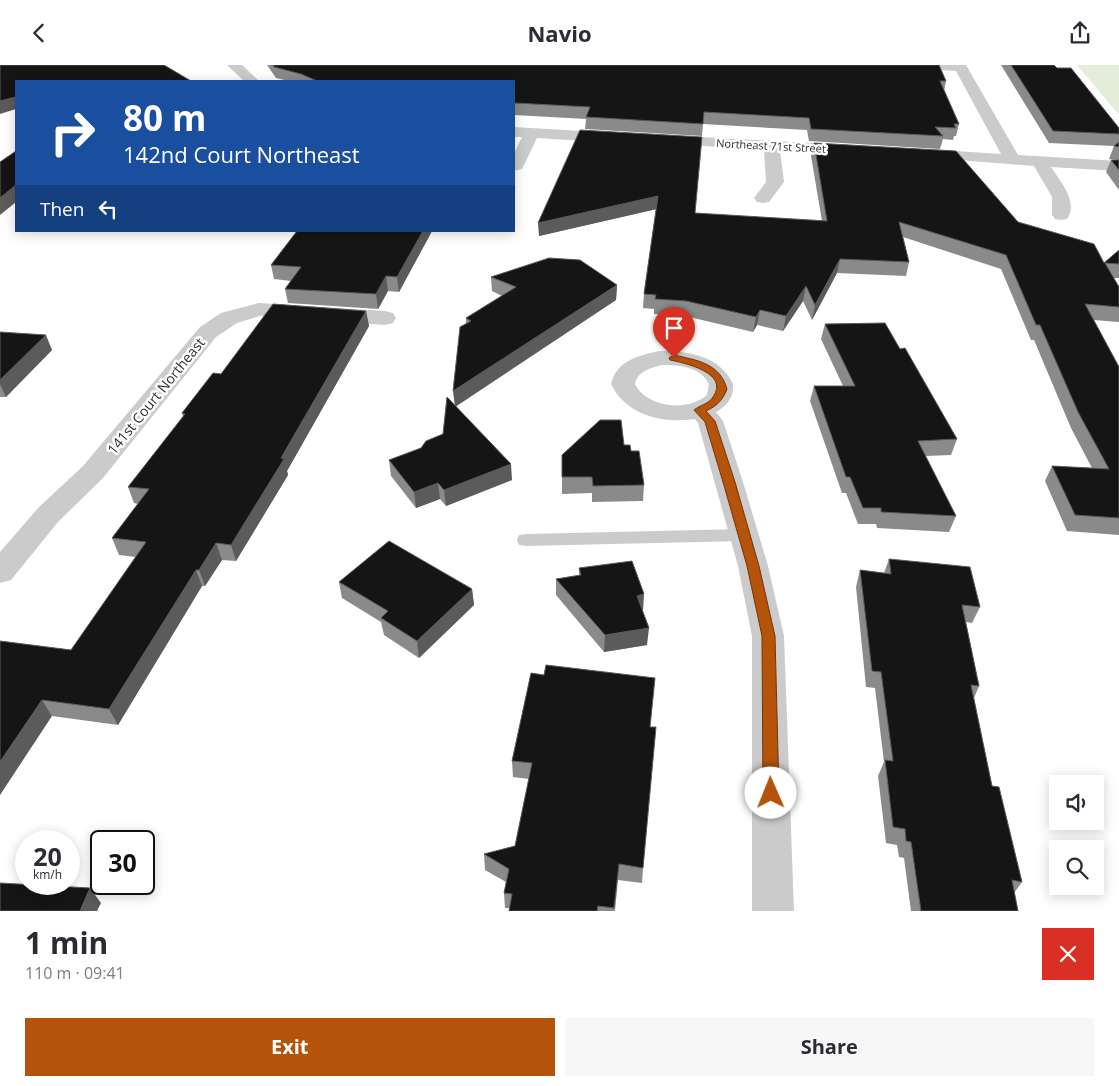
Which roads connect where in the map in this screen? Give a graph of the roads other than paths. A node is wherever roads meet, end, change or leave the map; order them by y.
1 (234, 65) edge
2 (924, 65) edge
3 (251, 80) edge
4 (515, 132) edge
5 (532, 133) junction
6 (628, 138) edge
7 (647, 139) edge
8 (772, 146) junction
9 (866, 151) edge
10 (914, 154) edge
11 (1012, 160) junction
12 (1040, 162) junction
13 (1119, 165) edge
14 (515, 166) edge
15 (763, 198) dead end
16 (1061, 215) dead end
17 (385, 318) dead end
18 (700, 410) dead end
19 (743, 535) junction
20 (526, 540) dead end
21 (0, 572) edge
22 (773, 911) edge

1 - 3 street
2 - 11 street
4 - 5 street
5 - 6 street
5 - 14 street
7 - 8 street, Northeast 71st Street
8 - 9 street, Northeast 71st Street
8 - 15 street
10 - 11 street
11 - 12 street
12 - 13 street
12 - 16 street
17 - 21 street, 141st Court Northeast
18 - 19 street
19 - 20 lane
19 - 22 street

